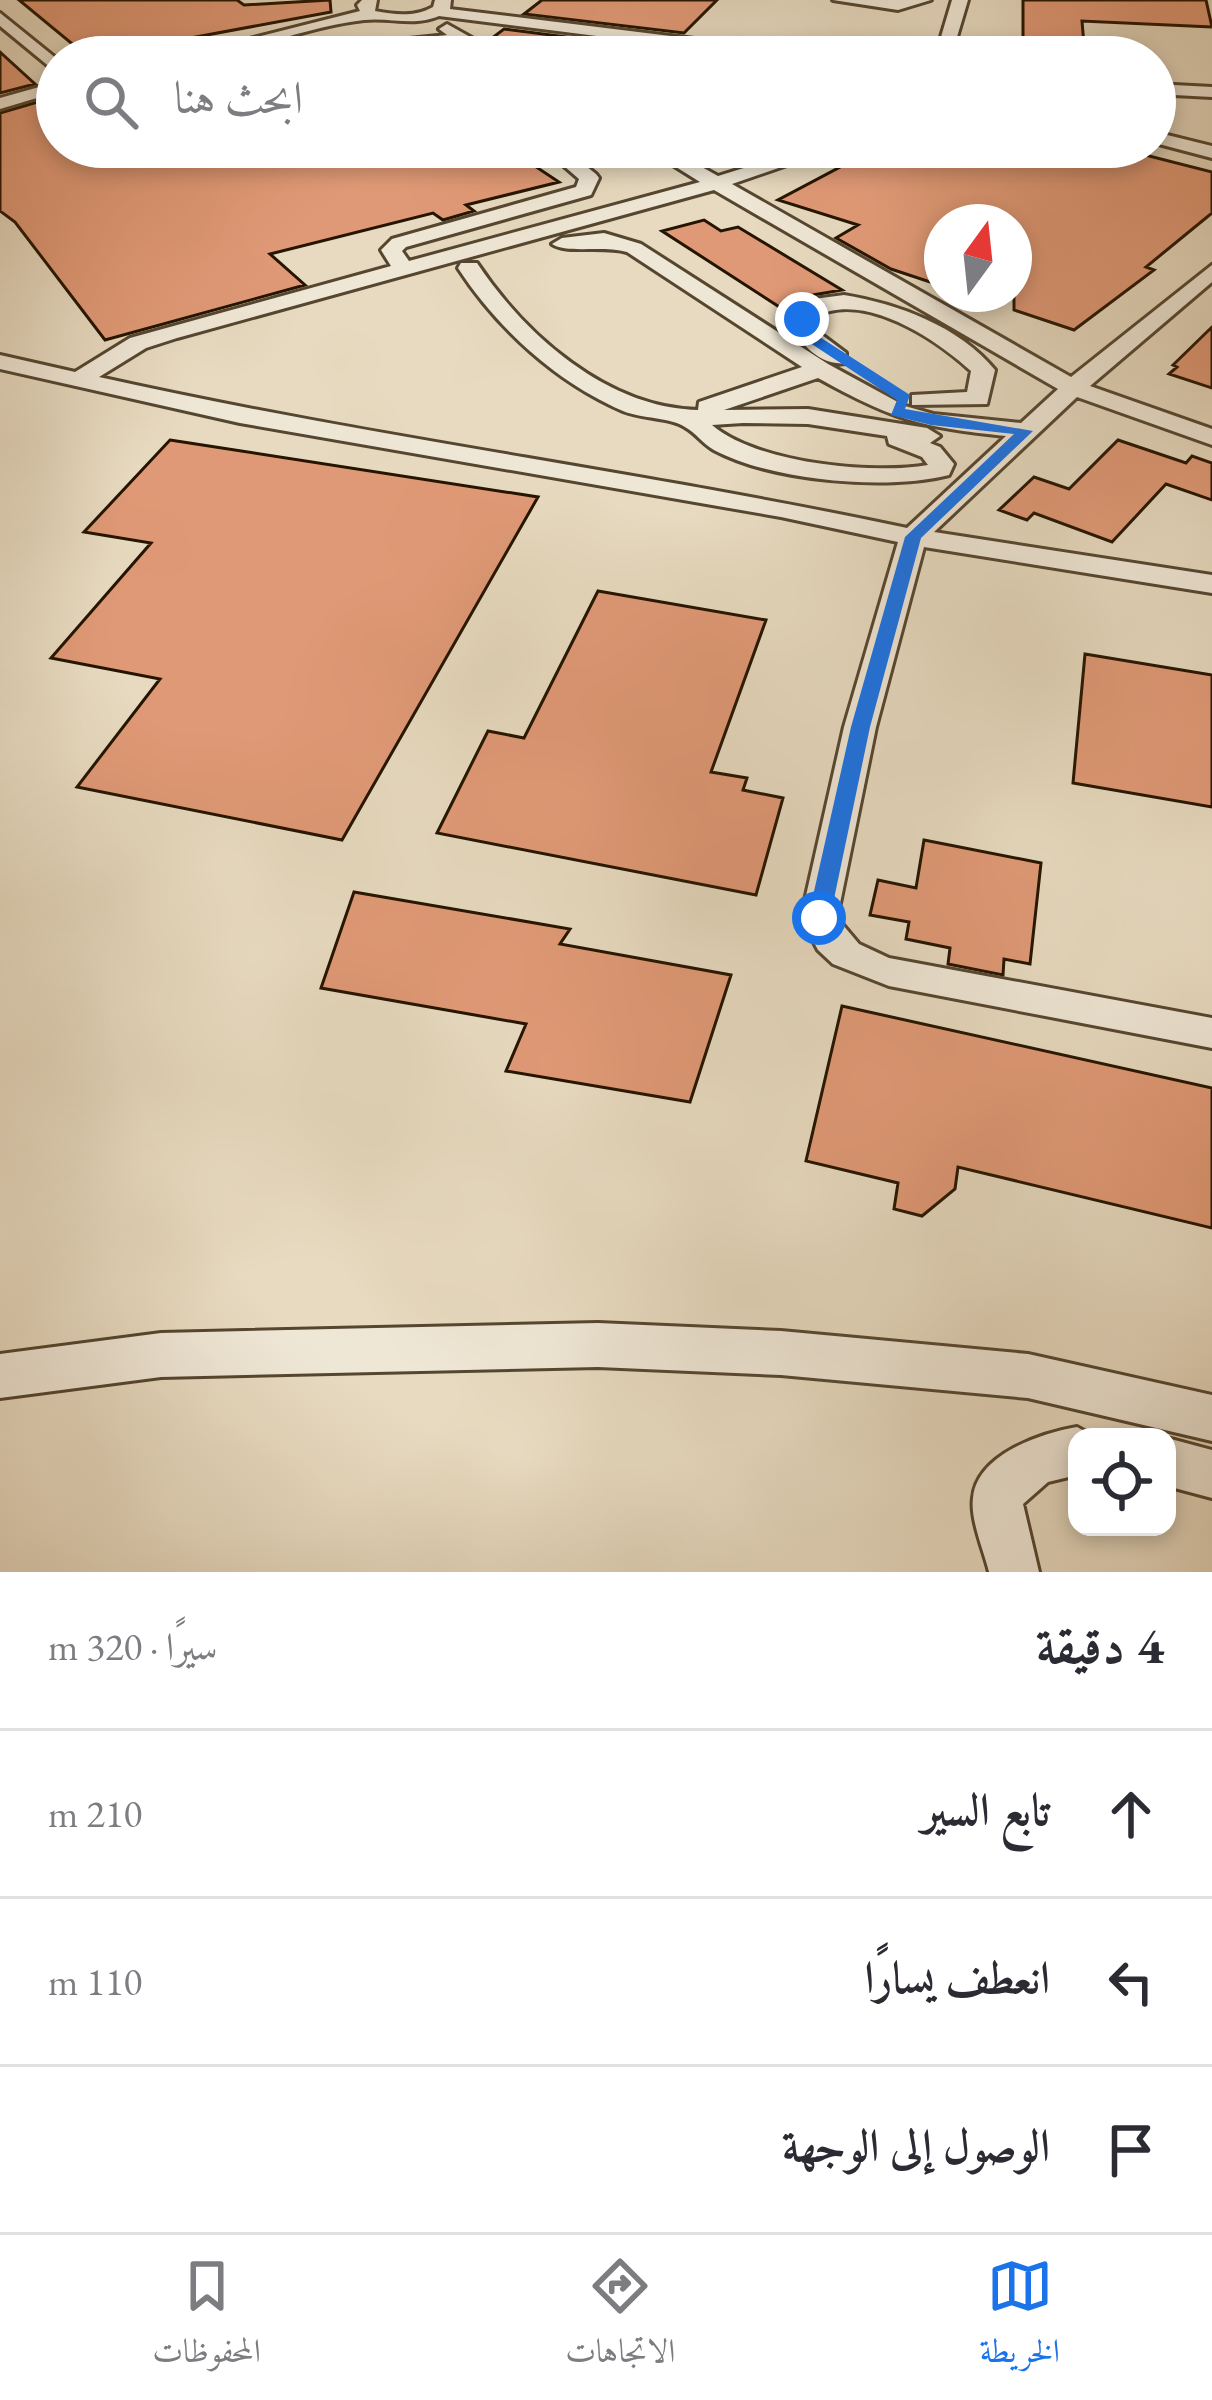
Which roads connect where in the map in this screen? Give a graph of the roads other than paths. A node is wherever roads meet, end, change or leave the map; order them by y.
1 (841, 0) edge
2 (923, 0) edge
3 (960, 0) edge
4 (368, 4) edge
5 (435, 10) edge
6 (0, 18) edge
7 (258, 36) edge
8 (463, 36) edge
9 (637, 36) edge
10 (949, 36) edge
11 (36, 50) edge
12 (1176, 89) edge
13 (1212, 92) edge
14 (36, 93) edge
15 (0, 104) edge
16 (1176, 143) edge
17 (1212, 152) edge
18 (577, 168) edge
19 (690, 168) edge
20 (764, 168) edge
21 (717, 183) junction
22 (462, 262) junction
23 (404, 270) junction
24 (1210, 277) edge
25 (0, 362) edge
26 (820, 369) junction
27 (77, 381) junction
28 (1073, 388) junction
29 (901, 405) junction
30 (684, 417) junction
31 (864, 428) junction
32 (1026, 431) junction
33 (1212, 437) edge
34 (1003, 455) junction
35 (914, 537) junction
36 (1212, 584) edge
37 (1212, 1033) edge
38 (0, 1376) edge
39 (1212, 1418) edge
40 (1068, 1452) edge
41 (1176, 1464) edge
42 (1212, 1474) edge
43 (1014, 1572) edge

1 - 2 street
3 - 10 street
4 - 5 street
4 - 7 street
5 - 8 street
5 - 9 street
6 - 11 street
12 - 13 street
14 - 15 street
16 - 17 street
18 - 23 street
19 - 21 street
20 - 21 street
21 - 22 street
21 - 28 street
22 - 23 street
22 - 26 street
22 - 30 street
23 - 27 street
24 - 28 street
25 - 27 street
26 - 29 street
26 - 30 street
27 - 35 street
28 - 32 street
28 - 33 street
29 - 29 street
29 - 32 street
30 - 31 street
30 - 31 street
31 - 34 street
32 - 34 street
34 - 35 street
35 - 36 street
35 - 37 street
38 - 39 street
40 - 43 street
41 - 42 street

